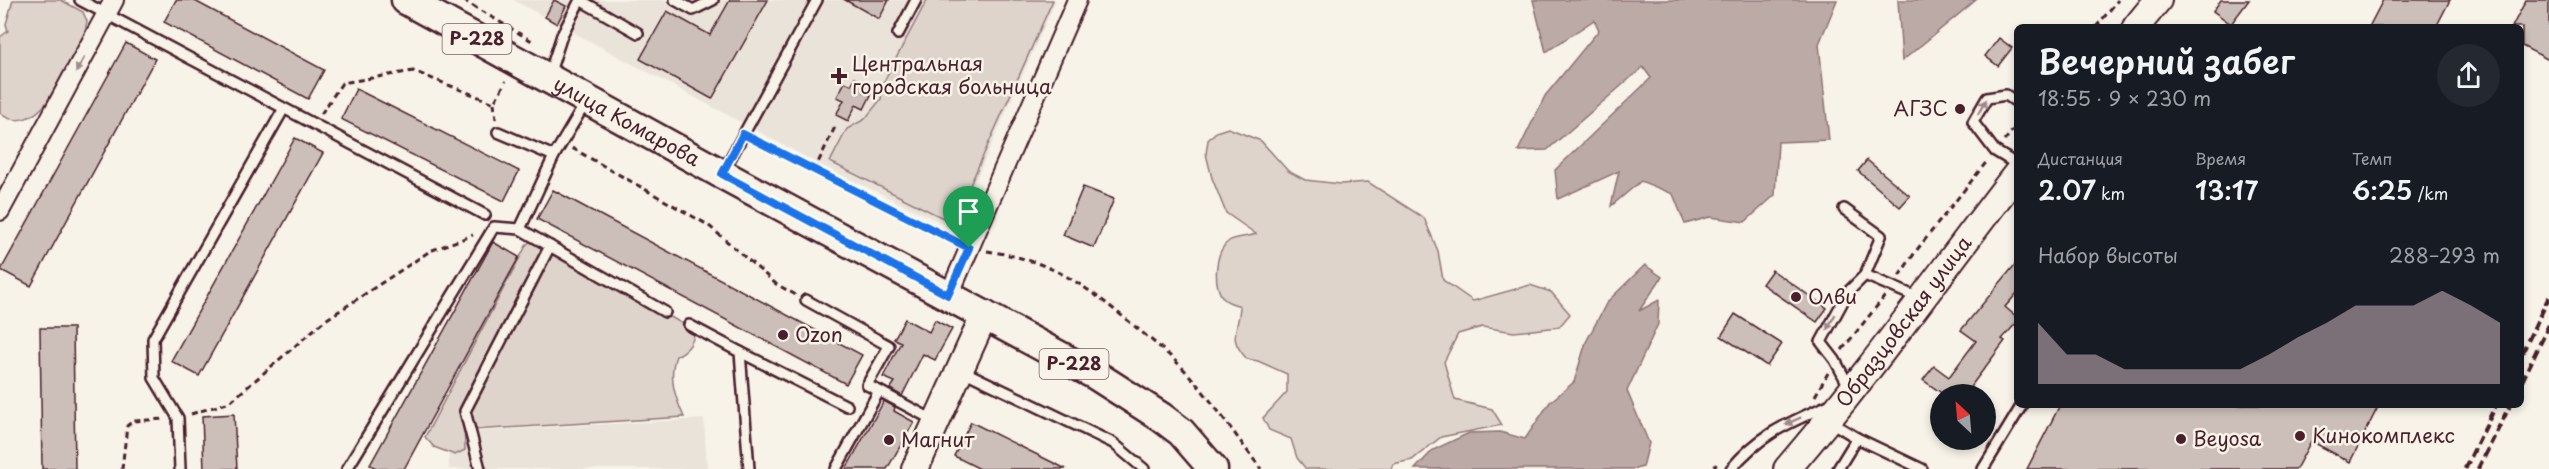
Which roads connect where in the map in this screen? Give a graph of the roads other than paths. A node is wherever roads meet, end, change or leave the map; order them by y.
1 (81, 0) edge
2 (406, 0) edge
3 (580, 0) edge
4 (675, 0) edge
5 (713, 0) edge
6 (817, 0) edge
7 (916, 0) edge
8 (1077, 0) edge
9 (2158, 0) edge
10 (111, 7) edge
11 (2138, 24) edge
12 (638, 33) dead end
13 (898, 34) dead end
14 (548, 79) junction
15 (588, 100) junction
16 (2014, 100) edge
17 (283, 110) junction
18 (498, 132) road end
19 (554, 156) junction
20 (2014, 163) edge
21 (722, 174) junction
22 (2014, 177) edge
23 (1844, 209) dead end
24 (0, 211) edge
25 (484, 215) dead end
26 (520, 229) junction
27 (550, 246) junction
28 (1865, 275) junction
29 (948, 295) junction
30 (806, 300) road end
31 (1923, 300) junction
32 (665, 312) dead end
33 (985, 314) junction
34 (689, 325) dead end
35 (740, 352) junction
36 (960, 370) junction
37 (879, 391) junction
38 (1849, 393) junction
39 (847, 406) dead end
40 (2020, 408) edge
41 (1829, 421) junction
42 (936, 422) junction
43 (1857, 438) junction
44 (920, 465) edge
45 (180, 469) edge
46 (347, 469) edge
47 (480, 469) edge
48 (749, 469) edge
49 (836, 469) edge
50 (1144, 469) edge
51 (1213, 469) edge
52 (1731, 469) edge
53 (1787, 469) edge
54 (1838, 469) edge
55 (1922, 469) edge
56 (1983, 469) edge

1 - 10 lane
2 - 14 main road, улица Комарова / Р-228
3 - 12 lane
3 - 14 lane
4 - 5 lane
6 - 21 lane
7 - 13 lane
8 - 29 street
9 - 11 main road
10 - 17 lane
10 -> 24 street
14 - 15 main road, улица Комарова / Р-228
15 - 19 lane
15 - 21 main road, улица Комарова / Р-228
20 -> 16 lane
17 - 25 lane
17 - 45 lane
18 - 19 lane
19 - 26 lane
21 - 29 main road, улица Комарова / Р-228
22 - 31 main road, Образцовская улица
23 - 28 lane
26 - 27 lane
26 - 46 lane
27 - 32 lane
27 - 47 lane
28 - 31 lane
28 -> 38 lane
29 - 33 main road, улица Комарова / Р-228
30 - 37 lane
31 - 38 main road, Образцовская улица
33 - 36 main road
33 - 51 main road, улица Комарова / Р-228
34 - 35 lane
35 - 39 lane
35 - 48 lane
36 - 42 main road
36 - 50 lane
37 - 42 lane
37 - 49 lane
38 - 41 main road, Образцовская улица
38 -> 52 lane
40 - 56 lane
41 - 43 lane
41 - 53 main road, Образцовская улица
42 - 44 main road
43 - 54 lane
43 - 55 lane

